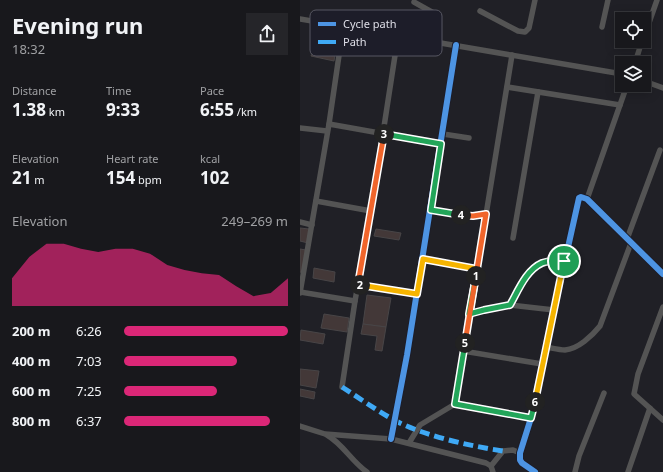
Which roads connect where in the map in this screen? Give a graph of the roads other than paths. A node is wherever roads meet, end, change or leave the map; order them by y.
1 (527, 0) edge
2 (608, 0) edge
3 (657, 0) edge
4 (413, 1) edge
5 (535, 2) edge
6 (429, 10) edge
7 (480, 11) dead end
8 (651, 17) edge
9 (300, 19) edge
10 (310, 21) edge
11 (602, 27) dead end
12 (442, 43) edge
13 (456, 45) junction
14 (512, 54) junction
15 (339, 56) edge
16 (395, 56) edge
17 (615, 73) edge
18 (651, 84) edge
19 (507, 87) junction
20 (663, 88) edge
21 (538, 92) junction
22 (625, 92) edge
23 (620, 105) junction
24 (329, 124) junction
25 (300, 128) edge
26 (327, 131) junction
27 (383, 134) junction
28 (443, 134) junction
29 (469, 138) dead end
30 (441, 144) junction
31 (660, 150) dead end
32 (587, 198) junction
33 (316, 201) junction
34 (431, 210) junction
35 (371, 211) junction
36 (486, 214) junction
37 (300, 222) edge
38 (312, 224) junction
39 (513, 238) dead end
40 (629, 241) junction
41 (423, 259) junction
42 (564, 261) junction
43 (477, 269) junction
44 (663, 274) edge
45 (358, 284) junction
46 (300, 292) edge
47 (417, 294) junction
48 (355, 301) junction
49 (510, 305) junction
50 (663, 307) edge
51 (554, 310) junction
52 (469, 314) junction
53 (546, 348) junction
54 (464, 351) junction
55 (542, 364) junction
56 (342, 388) dead end
57 (604, 393) dead end
58 (455, 404) junction
59 (650, 408) junction
60 (531, 418) junction
61 (663, 420) edge
62 (300, 426) edge
63 (325, 434) junction
64 (391, 439) junction
65 (409, 443) junction
66 (520, 453) junction
67 (491, 466) junction
68 (367, 472) edge
69 (493, 472) edge
70 (535, 472) edge
71 (575, 472) edge
72 (628, 472) edge

1 - 5 street
2 - 11 street
3 - 8 street
4 - 6 street
5 - 7 street
9 - 10 street
12 - 13 street
13 - 14 street
13 - 28 street
14 - 17 street
14 - 19 street
15 - 24 street
16 - 27 street
18 - 20 street
19 - 21 street
19 - 36 street
21 - 23 street
21 - 39 street
22 - 23 street
23 - 32 street
24 - 26 street
24 - 27 street
25 - 26 street
26 - 33 street
27 - 30 street
27 - 35 street
28 - 29 street
28 - 30 street
30 - 34 street
31 - 40 street
32 - 40 street
32 - 42 street
33 - 35 street
33 - 38 street
34 - 36 street
34 - 41 street
35 - 45 street
36 - 43 street
37 - 38 street
38 - 46 street
40 - 44 street
40 - 53 street
41 - 43 street
41 - 47 street
42 - 49 street
42 - 51 street
43 - 52 street
45 - 47 street
45 - 48 street
46 - 48 street
47 - 64 street
48 - 56 street
49 - 51 street
49 - 52 street
50 - 59 street
51 - 53 street
52 - 54 street
53 - 55 street
54 - 55 street
54 - 58 street
55 - 60 street
57 - 71 street
58 - 60 street
58 - 65 street
59 - 61 street
59 - 72 street
60 - 66 street
62 - 63 street
63 - 64 street
63 - 68 street
64 - 65 street
65 - 67 street
66 - 67 street
66 - 70 street
67 - 69 street

